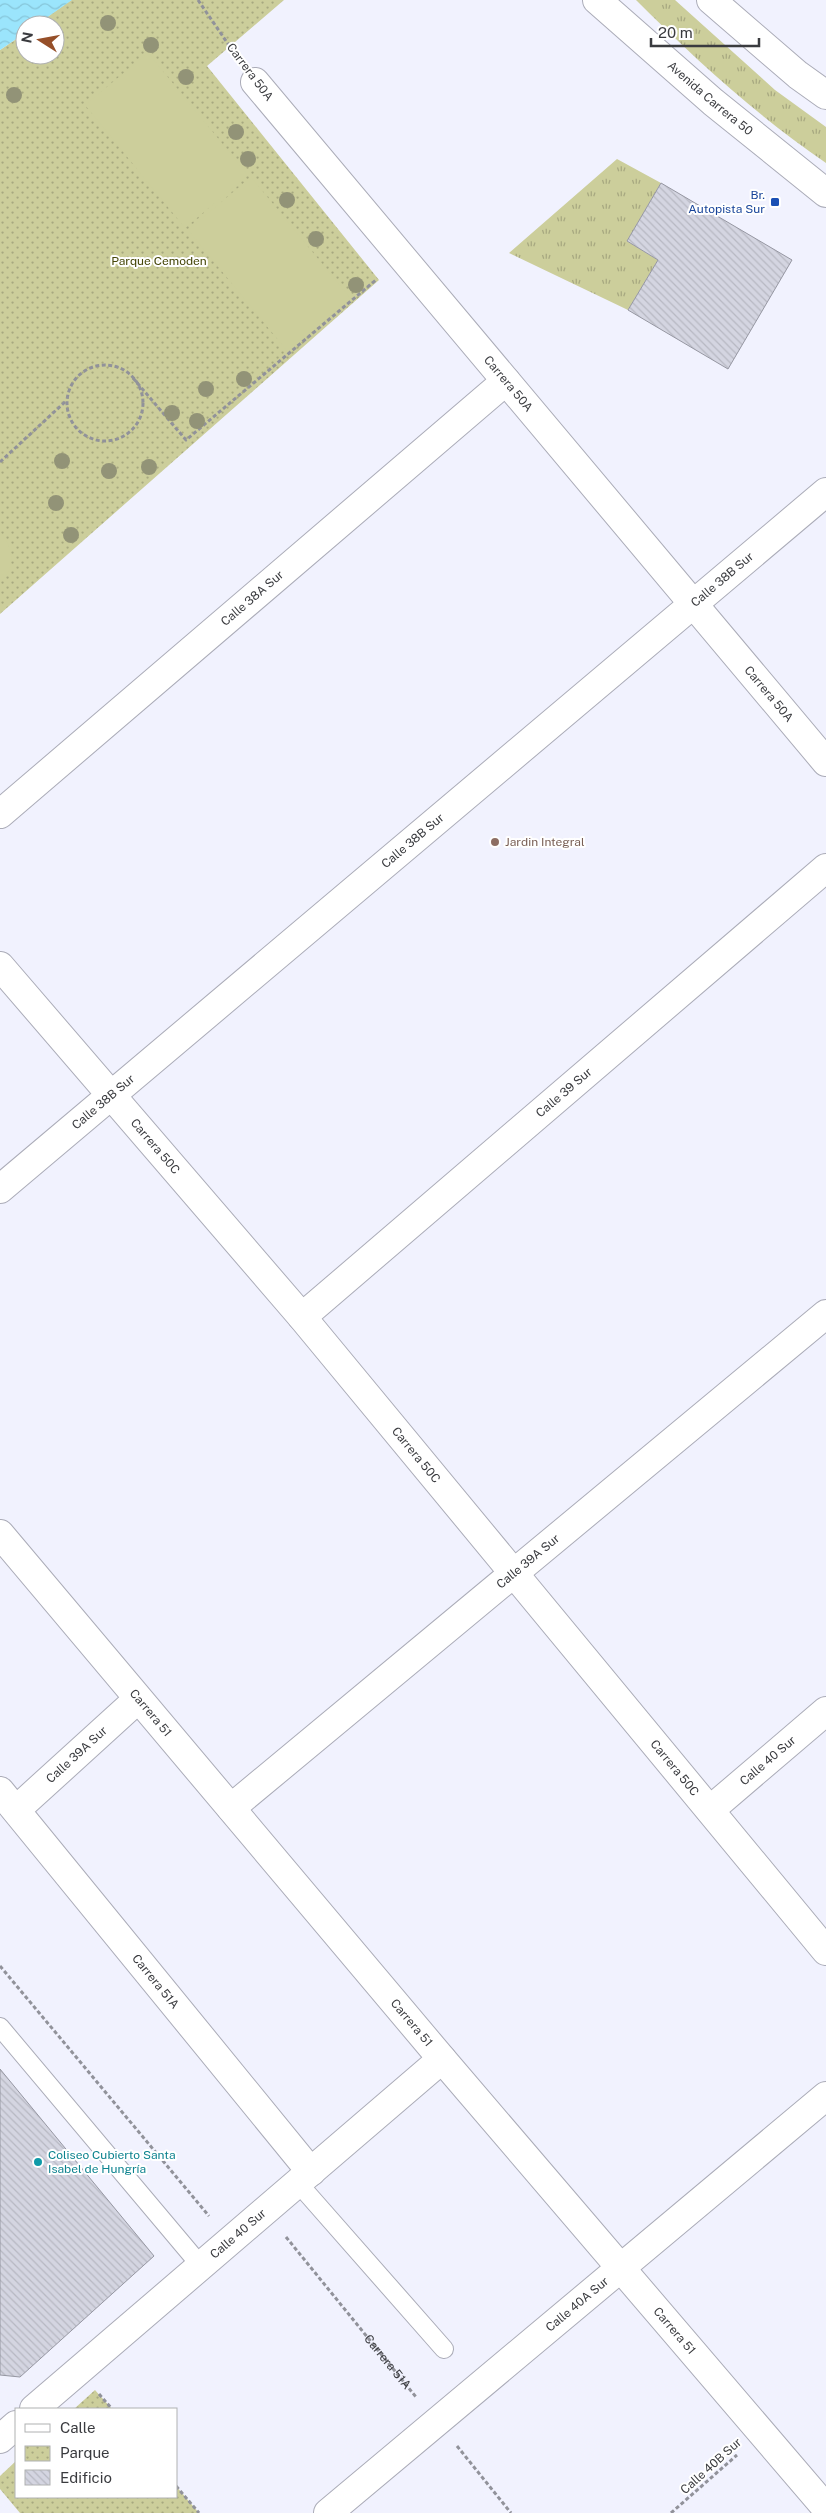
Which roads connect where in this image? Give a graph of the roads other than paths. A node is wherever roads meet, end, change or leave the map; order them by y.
1 (597, 0) edge
2 (711, 0) edge
3 (255, 82) road end
4 (826, 95) edge
5 (826, 192) edge
6 (506, 381) junction
7 (826, 492) edge
8 (694, 605) junction
9 (826, 762) edge
10 (0, 814) edge
11 (826, 868) edge
12 (0, 966) edge
13 (112, 1094) junction
14 (0, 1189) edge
15 (826, 1314) edge
16 (302, 1317) junction
17 (0, 1534) edge
18 (514, 1574) junction
19 (138, 1699) junction
20 (826, 1711) edge
21 (8, 1801) edge
22 (231, 1808) junction
23 (710, 1810) junction
24 (826, 1950) edge
25 (0, 2027) edge
26 (442, 2059) junction
27 (826, 2096) edge
28 (305, 2178) junction
29 (201, 2266) junction
30 (621, 2268) junction
31 (444, 2349) dead end
32 (35, 2408) edge
33 (15, 2426) edge
34 (0, 2439) edge
35 (826, 2508) edge
36 (328, 2513) edge

1 - 5 street, Avenida Carrera 50
2 - 4 street
3 - 6 street, Carrera 50A
6 - 8 street, Carrera 50A
6 - 10 street, Calle 38A Sur
7 - 8 street, Calle 38B Sur
8 - 9 street, Carrera 50A
8 - 13 street, Calle 38B Sur
11 - 16 street, Calle 39 Sur
12 - 13 street, Carrera 50C
13 - 14 street, Calle 38B Sur
13 - 16 street, Carrera 50C
15 - 18 street, Calle 39A Sur
16 - 18 street, Carrera 50C
17 - 19 street, Carrera 51
18 - 22 street, Calle 39A Sur
18 - 23 street, Carrera 50C
19 - 21 street, Calle 39A Sur
19 - 22 street, Carrera 51
20 - 23 street, Calle 40 Sur
21 - 28 street, Carrera 51A
22 - 26 street, Carrera 51
23 - 24 street, Carrera 50C
25 - 29 lane
26 - 28 street, Calle 40 Sur
26 - 30 street, Carrera 51
27 - 30 street, Calle 40A Sur
28 - 29 street, Calle 40 Sur
28 - 31 lane
29 - 32 street, Calle 40 Sur
30 - 35 street, Carrera 51
30 - 36 street, Calle 40A Sur
33 - 34 street

